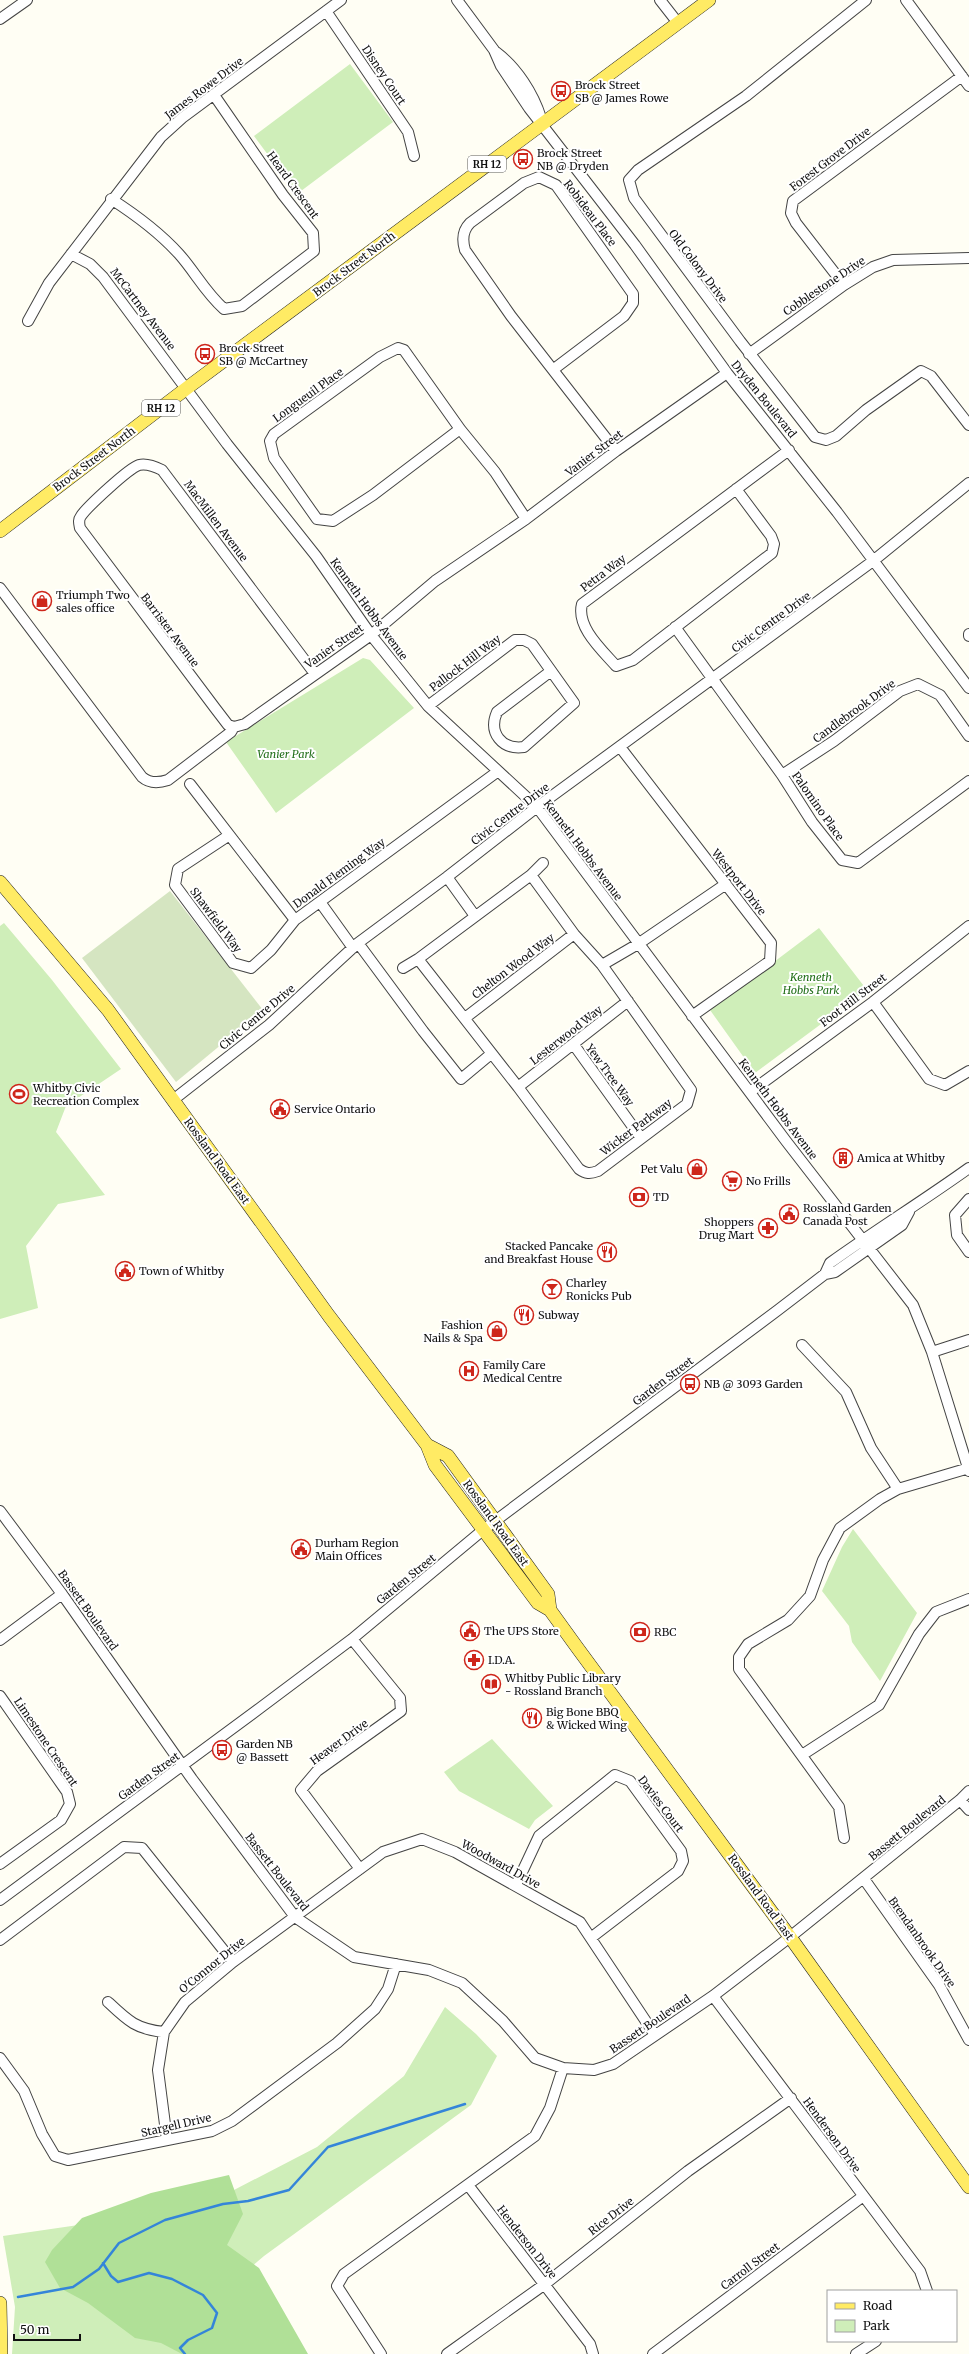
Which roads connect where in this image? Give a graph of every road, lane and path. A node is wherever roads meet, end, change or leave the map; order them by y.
1 (27, 0) edge
2 (341, 0) edge
3 (457, 0) edge
4 (660, 0) edge
5 (709, 0) edge
6 (866, 0) edge
7 (906, 0) edge
8 (326, 11) junction
9 (0, 19) edge
10 (678, 23) junction
11 (962, 76) junction
12 (969, 86) edge
13 (214, 95) junction
14 (543, 124) junction
15 (414, 156) dead end
16 (111, 199) junction
17 (71, 254) junction
18 (969, 258) edge
19 (844, 285) junction
20 (28, 321) dead end
21 (749, 354) junction
22 (554, 369) junction
23 (727, 373) junction
24 (187, 388) junction
25 (969, 425) edge
26 (460, 429) junction
27 (616, 450) junction
28 (789, 450) junction
29 (969, 483) edge
30 (736, 489) junction
31 (526, 519) junction
32 (78, 523) joint
33 (0, 531) edge
34 (873, 561) junction
35 (0, 588) edge
36 (675, 627) junction
37 (371, 635) junction
38 (551, 671) junction
39 (315, 674) junction
40 (713, 680) junction
41 (969, 688) edge
42 (428, 706) junction
43 (234, 728) junction
44 (969, 736) edge
45 (620, 747) junction
46 (497, 772) junction
47 (782, 775) junction
48 (969, 781) edge
49 (190, 784) dead end
50 (537, 807) junction
51 (228, 836) junction
52 (543, 864) dead end
53 (531, 875) junction
54 (447, 877) junction
55 (0, 882) edge
56 (726, 884) junction
57 (320, 902) junction
58 (475, 916) junction
59 (295, 920) junction
60 (969, 926) edge
61 (574, 934) junction
62 (638, 944) junction
63 (355, 945) junction
64 (418, 959) junction
65 (602, 965) junction
66 (403, 968) dead end
67 (628, 1001) junction
68 (873, 1002) junction
69 (692, 1016) junction
70 (465, 1018) junction
71 (574, 1045) junction
72 (491, 1054) junction
73 (969, 1071) edge
74 (518, 1087) junction
75 (750, 1092) junction
76 (173, 1100) junction
77 (641, 1138) junction
78 (969, 1168) edge
79 (969, 1199) edge
80 (908, 1212) junction
81 (862, 1240) junction
82 (869, 1249) junction
83 (969, 1252) edge
84 (825, 1274) junction
85 (969, 1340) edge
86 (802, 1344) dead end
87 (932, 1352) junction
88 (427, 1445) junction
89 (969, 1469) edge
90 (898, 1489) junction
91 (0, 1510) edge
92 (494, 1522) junction
93 (483, 1530) junction
94 (62, 1594) junction
95 (969, 1599) edge
96 (550, 1610) junction
97 (352, 1639) junction
98 (0, 1640) edge
99 (0, 1696) edge
100 (802, 1755) junction
101 (184, 1766) junction
102 (969, 1791) edge
103 (960, 1800) junction
104 (969, 1810) edge
105 (844, 1838) dead end
106 (0, 1864) edge
107 (360, 1869) junction
108 (864, 1879) junction
109 (516, 1884) junction
110 (0, 1900) edge
111 (295, 1917) junction
112 (592, 1937) junction
113 (790, 1937) junction
114 (0, 1940) edge
115 (233, 1962) junction
116 (396, 1964) junction
117 (713, 1996) junction
118 (108, 2002) dead end
119 (164, 2032) junction
120 (655, 2035) junction
121 (969, 2040) edge
122 (0, 2058) edge
123 (563, 2068) junction
124 (791, 2098) junction
125 (167, 2140) junction
126 (468, 2186) junction
127 (969, 2187) edge
128 (862, 2197) junction
129 (545, 2284) junction
130 (927, 2290) edge
131 (0, 2303) edge
132 (874, 2342) edge
133 (1, 2354) edge
134 (381, 2354) edge
135 (447, 2354) edge
136 (593, 2354) edge
137 (653, 2354) edge
138 (856, 2354) edge

1 - 9 street
2 - 8 street, James Rowe Drive
3 - 14 street
4 - 10 street
5 - 10 main road, Brock Street North / RH 12
6 - 21 street, Old Colony Drive
7 - 11 street
8 - 13 street, James Rowe Drive
8 - 15 street, Disney Court
10 - 14 main road, Brock Street North / RH 12
11 - 12 street
11 - 19 street, Forest Grove Drive
13 - 16 street, James Rowe Drive
13 - 16 street, Heard Crescent
14 - 23 street, Dryden Boulevard
14 - 24 main road, Brock Street North / RH 12
16 - 17 street, James Rowe Drive
17 - 20 street, James Rowe Drive
17 - 24 street, McCartney Avenue
18 - 19 street, Cobblestone Drive
19 - 21 street, Cobblestone Drive
21 - 25 street, Old Colony Drive
22 - 22 street, Robideau Place
22 - 27 street, Robideau Place
23 - 27 street, Vanier Street
23 - 28 street, Dryden Boulevard
24 - 33 main road, Brock Street North / RH 12
24 - 37 street, Kenneth Hobbs Avenue
26 - 26 street, Longueuil Place
26 - 31 street, Longueuil Place
27 - 31 street, Vanier Street
28 - 30 street, Petra Way
28 - 34 street, Dryden Boulevard
29 - 34 street, Civic Centre Drive
30 - 36 street, Petra Way
30 - 36 street, Petra Way
31 - 37 street, Vanier Street
32 - 39 street, MacMillen Avenue
32 - 43 street, Barrister Avenue
34 - 40 street, Civic Centre Drive
34 - 41 street, Dryden Boulevard
35 - 43 street, Vanier Street
36 - 40 street
37 - 39 street, Vanier Street
37 - 42 street, Kenneth Hobbs Avenue
38 - 38 street, Pallock Hill Way
38 - 42 street, Pallock Hill Way
39 - 43 street, Vanier Street
40 - 45 street, Civic Centre Drive
40 - 47 street, Palomino Place
42 - 46 street, Kenneth Hobbs Avenue
44 - 47 street, Candlebrook Drive
45 - 50 street, Civic Centre Drive
45 - 56 street, Westport Drive
46 - 50 street, Kenneth Hobbs Avenue
46 - 57 street, Donald Fleming Way
47 - 48 street, Palomino Place
49 - 51 street, Donald Fleming Way
50 - 54 street, Civic Centre Drive
50 - 62 street, Kenneth Hobbs Avenue
51 - 59 street, Donald Fleming Way
51 - 59 street, Shawfield Way
52 - 53 street
53 - 58 street
53 - 61 street, Wicker Parkway
54 - 58 street
54 - 63 street, Civic Centre Drive
55 - 76 main road, Rossland Road East
56 - 62 street
56 - 69 street, Westport Drive
57 - 59 street, Donald Fleming Way
57 - 63 street
58 - 64 street
60 - 68 street, Foot Hill Street
61 - 65 street, Wicker Parkway
61 - 70 street, Chelton Wood Way
62 - 65 street
62 - 69 street, Kenneth Hobbs Avenue
63 - 72 street
63 - 76 street, Civic Centre Drive
64 - 66 street
64 - 70 street, Wicker Parkway
65 - 67 street, Wicker Parkway
67 - 71 street, Lesterwood Way
67 - 77 street, Wicker Parkway
68 - 73 street
68 - 75 street, Foot Hill Street
69 - 75 street, Kenneth Hobbs Avenue
70 - 72 street, Wicker Parkway
71 - 74 street, Lesterwood Way
71 - 77 street, Yew Tree Way
72 - 74 street, Wicker Parkway
74 - 77 street, Wicker Parkway
75 - 81 street, Kenneth Hobbs Avenue
76 - 88 main road, Rossland Road East
78 - 80 street, Garden Street
79 - 83 street
80 - 81 street, Garden Street
80 - 82 street, Garden Street
81 - 82 street, Kenneth Hobbs Avenue
81 - 84 street, Garden Street
82 - 84 street, Garden Street
82 - 87 street
84 - 92 street, Garden Street
85 - 87 street
86 - 90 street
87 - 89 street
88 - 92 main road, Rossland Road East
88 - 93 main road, Rossland Road East
89 - 90 street
90 - 100 street
91 - 94 street, Bassett Boulevard
92 - 93 street, Garden Street
92 - 96 main road, Rossland Road East
93 - 96 main road, Rossland Road East
93 - 97 street, Garden Street
94 - 98 street
94 - 101 street, Bassett Boulevard
95 - 100 street
96 - 113 main road, Rossland Road East
97 - 101 street, Garden Street
97 - 107 street, Heaver Drive
99 - 106 street, Limestone Crescent
100 - 105 street
101 - 110 street, Garden Street
101 - 111 street, Bassett Boulevard
102 - 103 street, Bassett Boulevard
103 - 104 street
103 - 108 street, Bassett Boulevard
107 - 109 street, Woodward Drive
107 - 111 street, Woodward Drive
108 - 113 street, Bassett Boulevard
108 - 121 street, Brendanbrook Drive
109 - 112 street, Woodward Drive
109 - 112 street, Davies Court
111 - 115 street, O'Connor Drive
111 - 116 street, Bassett Boulevard
112 - 120 street, Woodward Drive
113 - 117 street, Bassett Boulevard
113 - 127 main road, Rossland Road East
114 - 115 street
115 - 119 street, O'Connor Drive
116 - 123 street, Bassett Boulevard
116 - 125 street, Stargell Drive
117 - 120 street, Bassett Boulevard
117 - 124 street, Henderson Drive
118 - 119 street
119 - 125 street, O'Connor Drive
120 - 123 street, Bassett Boulevard
122 - 125 street, Stargell Drive
123 - 126 street
124 - 128 street, Henderson Drive
124 - 129 street, Rice Drive
126 - 129 street, Henderson Drive
126 - 134 street
128 - 130 street, Henderson Drive
128 - 137 street, Carroll Street
129 - 135 street, Rice Drive
129 - 136 street, Henderson Drive
131 - 133 main road
132 - 138 street

